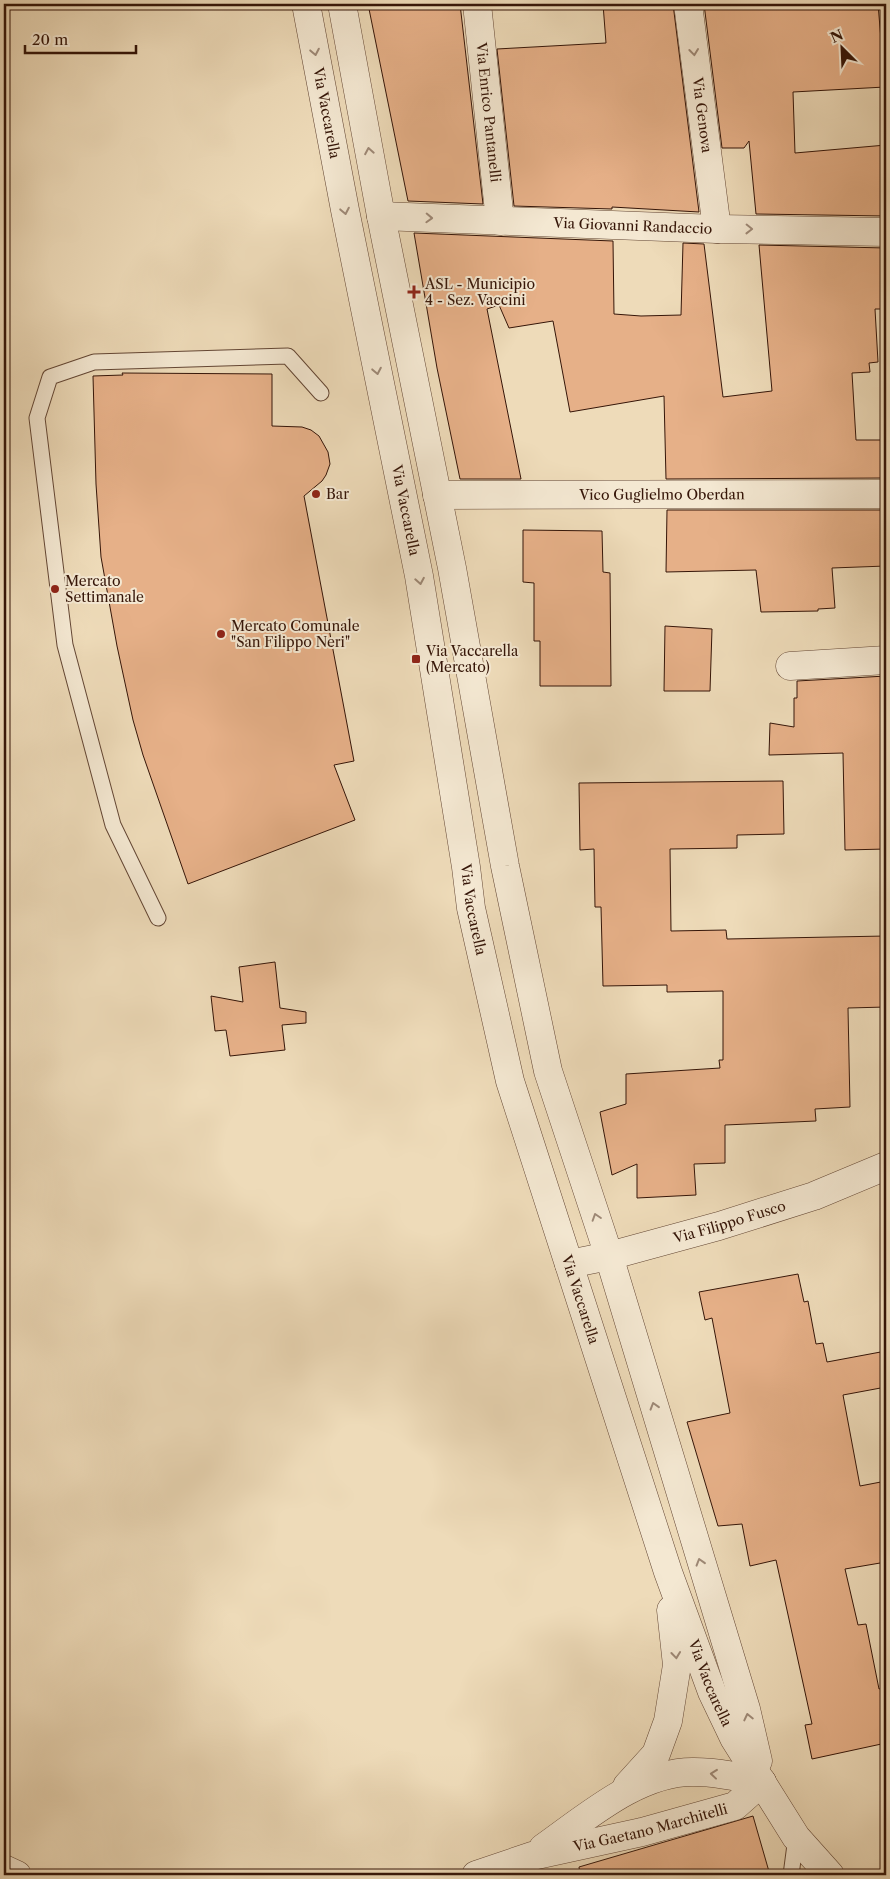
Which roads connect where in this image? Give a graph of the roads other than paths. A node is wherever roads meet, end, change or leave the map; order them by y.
1 (306, 4) edge
2 (342, 4) edge
3 (477, 4) edge
4 (688, 4) edge
5 (380, 216) junction
6 (500, 220) junction
7 (717, 228) junction
8 (886, 232) edge
9 (321, 393) dead end
10 (886, 494) edge
11 (437, 495) junction
12 (886, 660) edge
13 (790, 666) dead end
14 (158, 918) dead end
15 (886, 1166) edge
16 (609, 1256) junction
17 (569, 1264) junction
18 (668, 1572) junction
19 (762, 1782) junction
20 (619, 1795) junction
21 (796, 1837) junction
22 (532, 1856) junction
23 (4, 1869) edge
24 (17, 1875) edge
25 (476, 1875) edge
26 (791, 1875) edge
27 (830, 1875) edge

1 -> 17 street, Via Vaccarella
5 -> 2 street, Via Vaccarella
3 - 6 street, Via Enrico Pantanelli
4 -> 7 street, Via Genova
5 -> 6 street, Via Giovanni Randaccio
5 - 11 street, Via Vaccarella
6 - 7 street, Via Giovanni Randaccio
7 -> 8 street, Via Giovanni Randaccio
9 - 14 lane
10 - 11 street, Vico Guglielmo Oberdan
16 -> 11 street, Via Vaccarella
12 - 13 street
15 - 16 street, Via Filippo Fusco
16 - 17 street, Via Filippo Fusco
19 -> 16 street, Via Vaccarella
17 - 18 street, Via Vaccarella
18 - 19 street, Via Vaccarella
18 -> 20 street, Via Gaetano Marchitelli
19 -> 20 street, Via Gaetano Marchitelli
19 - 21 street, Via Vaccarella
19 - 22 street, Via Gaetano Marchitelli
20 - 22 street, Via Gaetano Marchitelli
21 - 26 lane
21 - 27 street, Via Vaccarella
22 - 25 street, Via Gaetano Marchitelli
23 - 24 street

